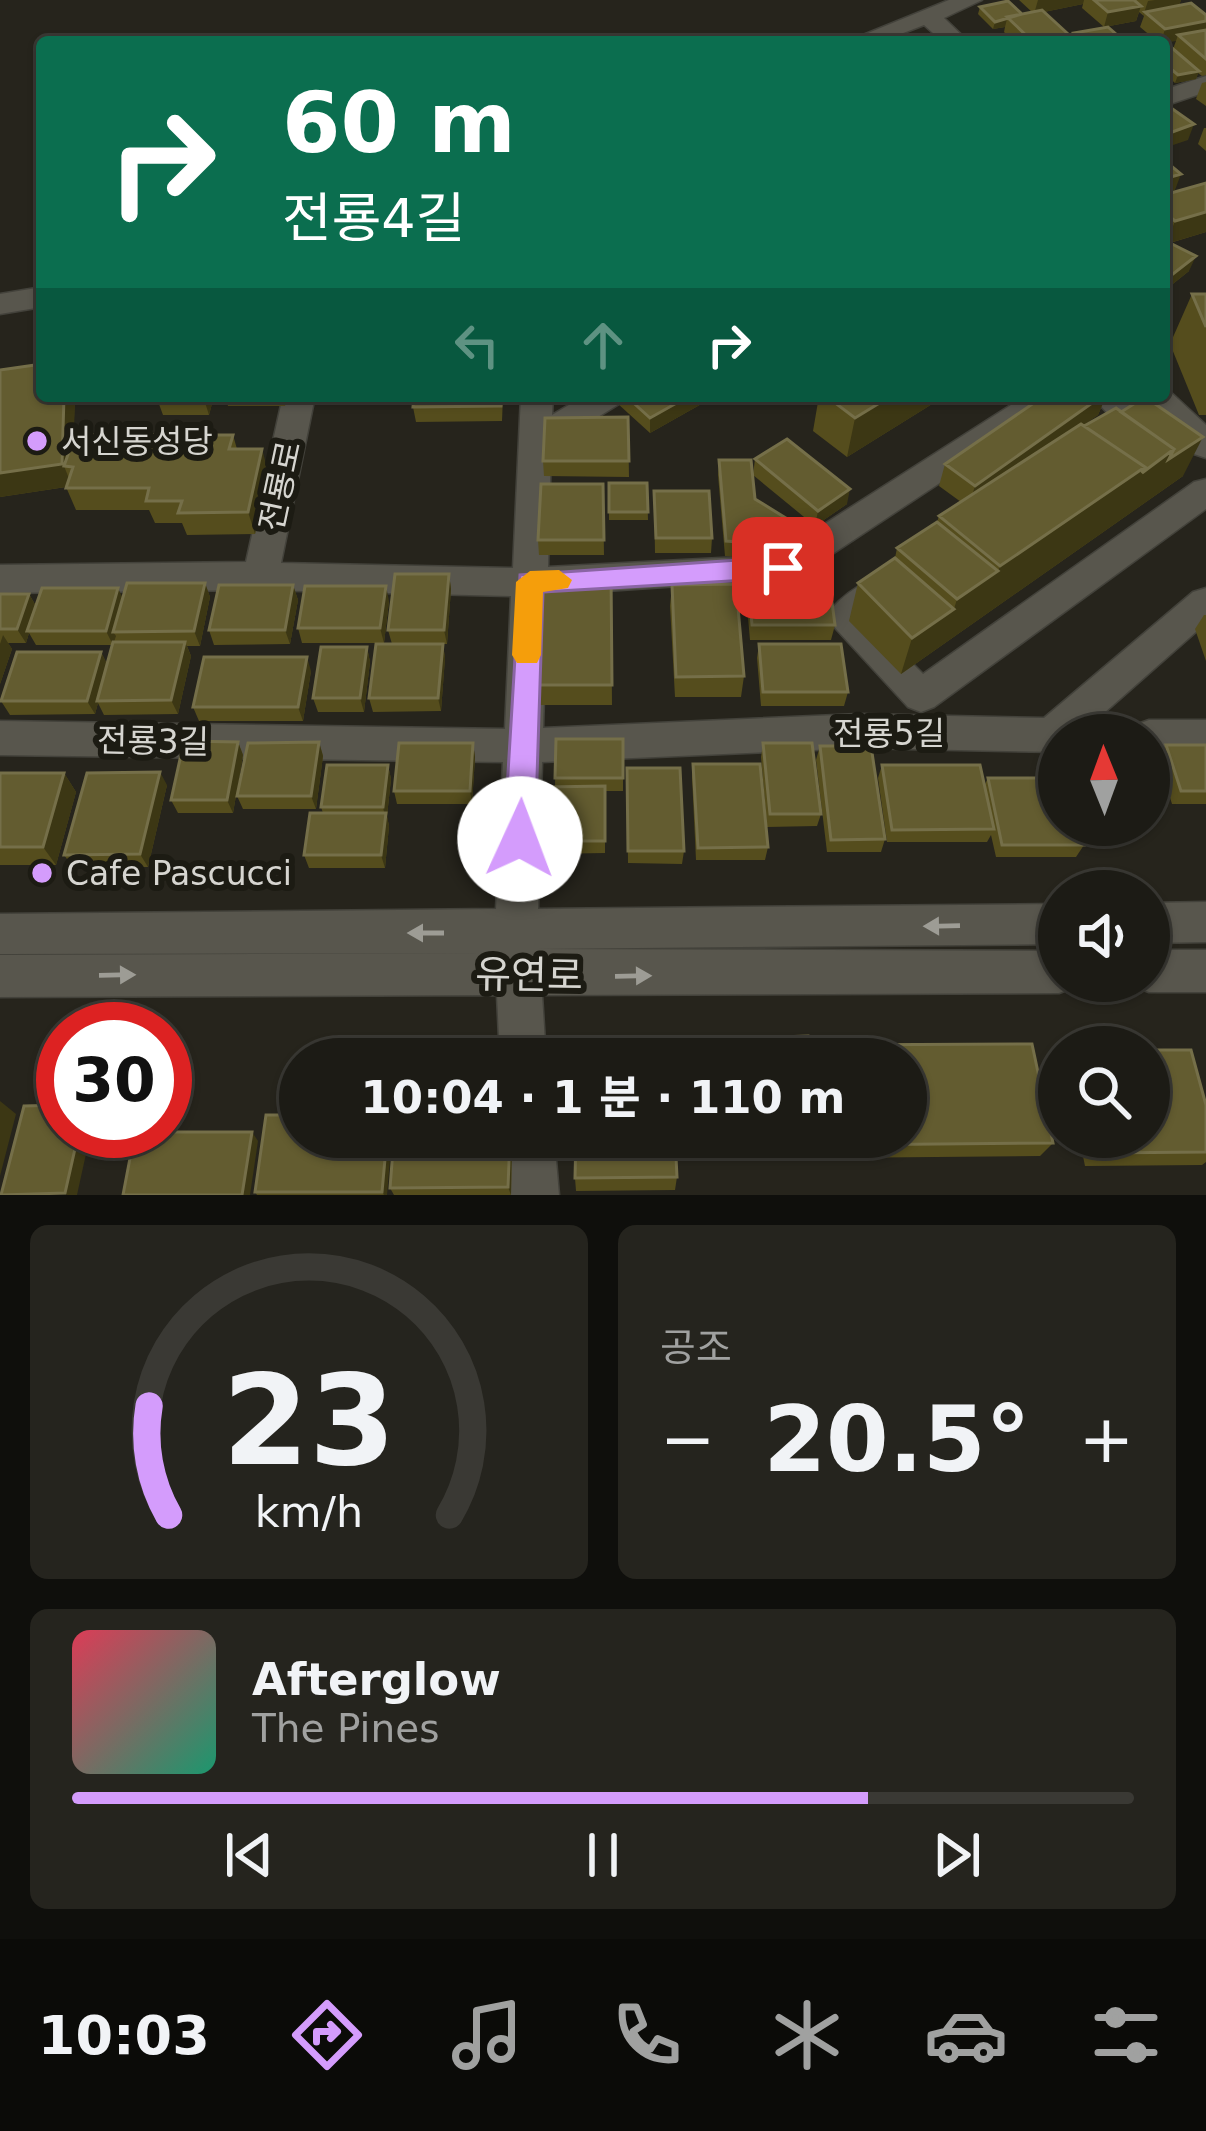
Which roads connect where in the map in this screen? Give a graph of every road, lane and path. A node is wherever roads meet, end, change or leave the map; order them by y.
1 (970, 0) edge
2 (929, 17) junction
3 (865, 36) edge
4 (950, 36) edge
5 (1206, 83) edge
6 (1170, 96) edge
7 (36, 298) edge
8 (0, 304) edge
9 (298, 402) edge
10 (537, 402) edge
11 (598, 402) edge
12 (1039, 402) edge
13 (1166, 402) edge
14 (1116, 417) edge
15 (536, 441) junction
16 (1206, 446) edge
17 (1206, 487) edge
18 (920, 566) edge
19 (261, 576) junction
20 (0, 579) edge
21 (530, 582) junction
22 (1206, 602) edge
23 (1079, 714) edge
24 (1038, 735) edge
25 (1170, 736) edge
26 (1206, 737) edge
27 (0, 739) edge
28 (523, 746) junction
29 (1206, 922) edge
30 (1170, 923) edge
31 (1038, 925) edge
32 (516, 932) junction
33 (0, 934) edge
34 (1170, 971) edge
35 (1206, 971) edge
36 (1038, 972) edge
37 (0, 976) edge
38 (516, 977) junction
39 (521, 1038) edge
40 (532, 1158) edge
41 (535, 1195) edge

1 - 2 street
2 - 3 street
2 - 4 street
5 - 6 street
7 - 8 street
9 - 19 street, 전룡로
10 - 15 street
11 - 15 street
12 - 21 street
13 - 16 street
14 - 17 street
15 - 21 street
17 - 18 street
19 - 20 street
19 - 21 street
21 - 28 street
22 - 23 street, 전룡5길
24 - 28 street, 전룡5길
25 - 26 street
27 - 28 street, 전룡3길
28 - 32 street
29 - 30 street
31 -> 32 street, 유연로
32 -> 33 street, 유연로
32 - 38 street
34 - 35 street
38 -> 36 street, 유연로
37 -> 38 street, 유연로
38 - 39 street
40 - 41 street

